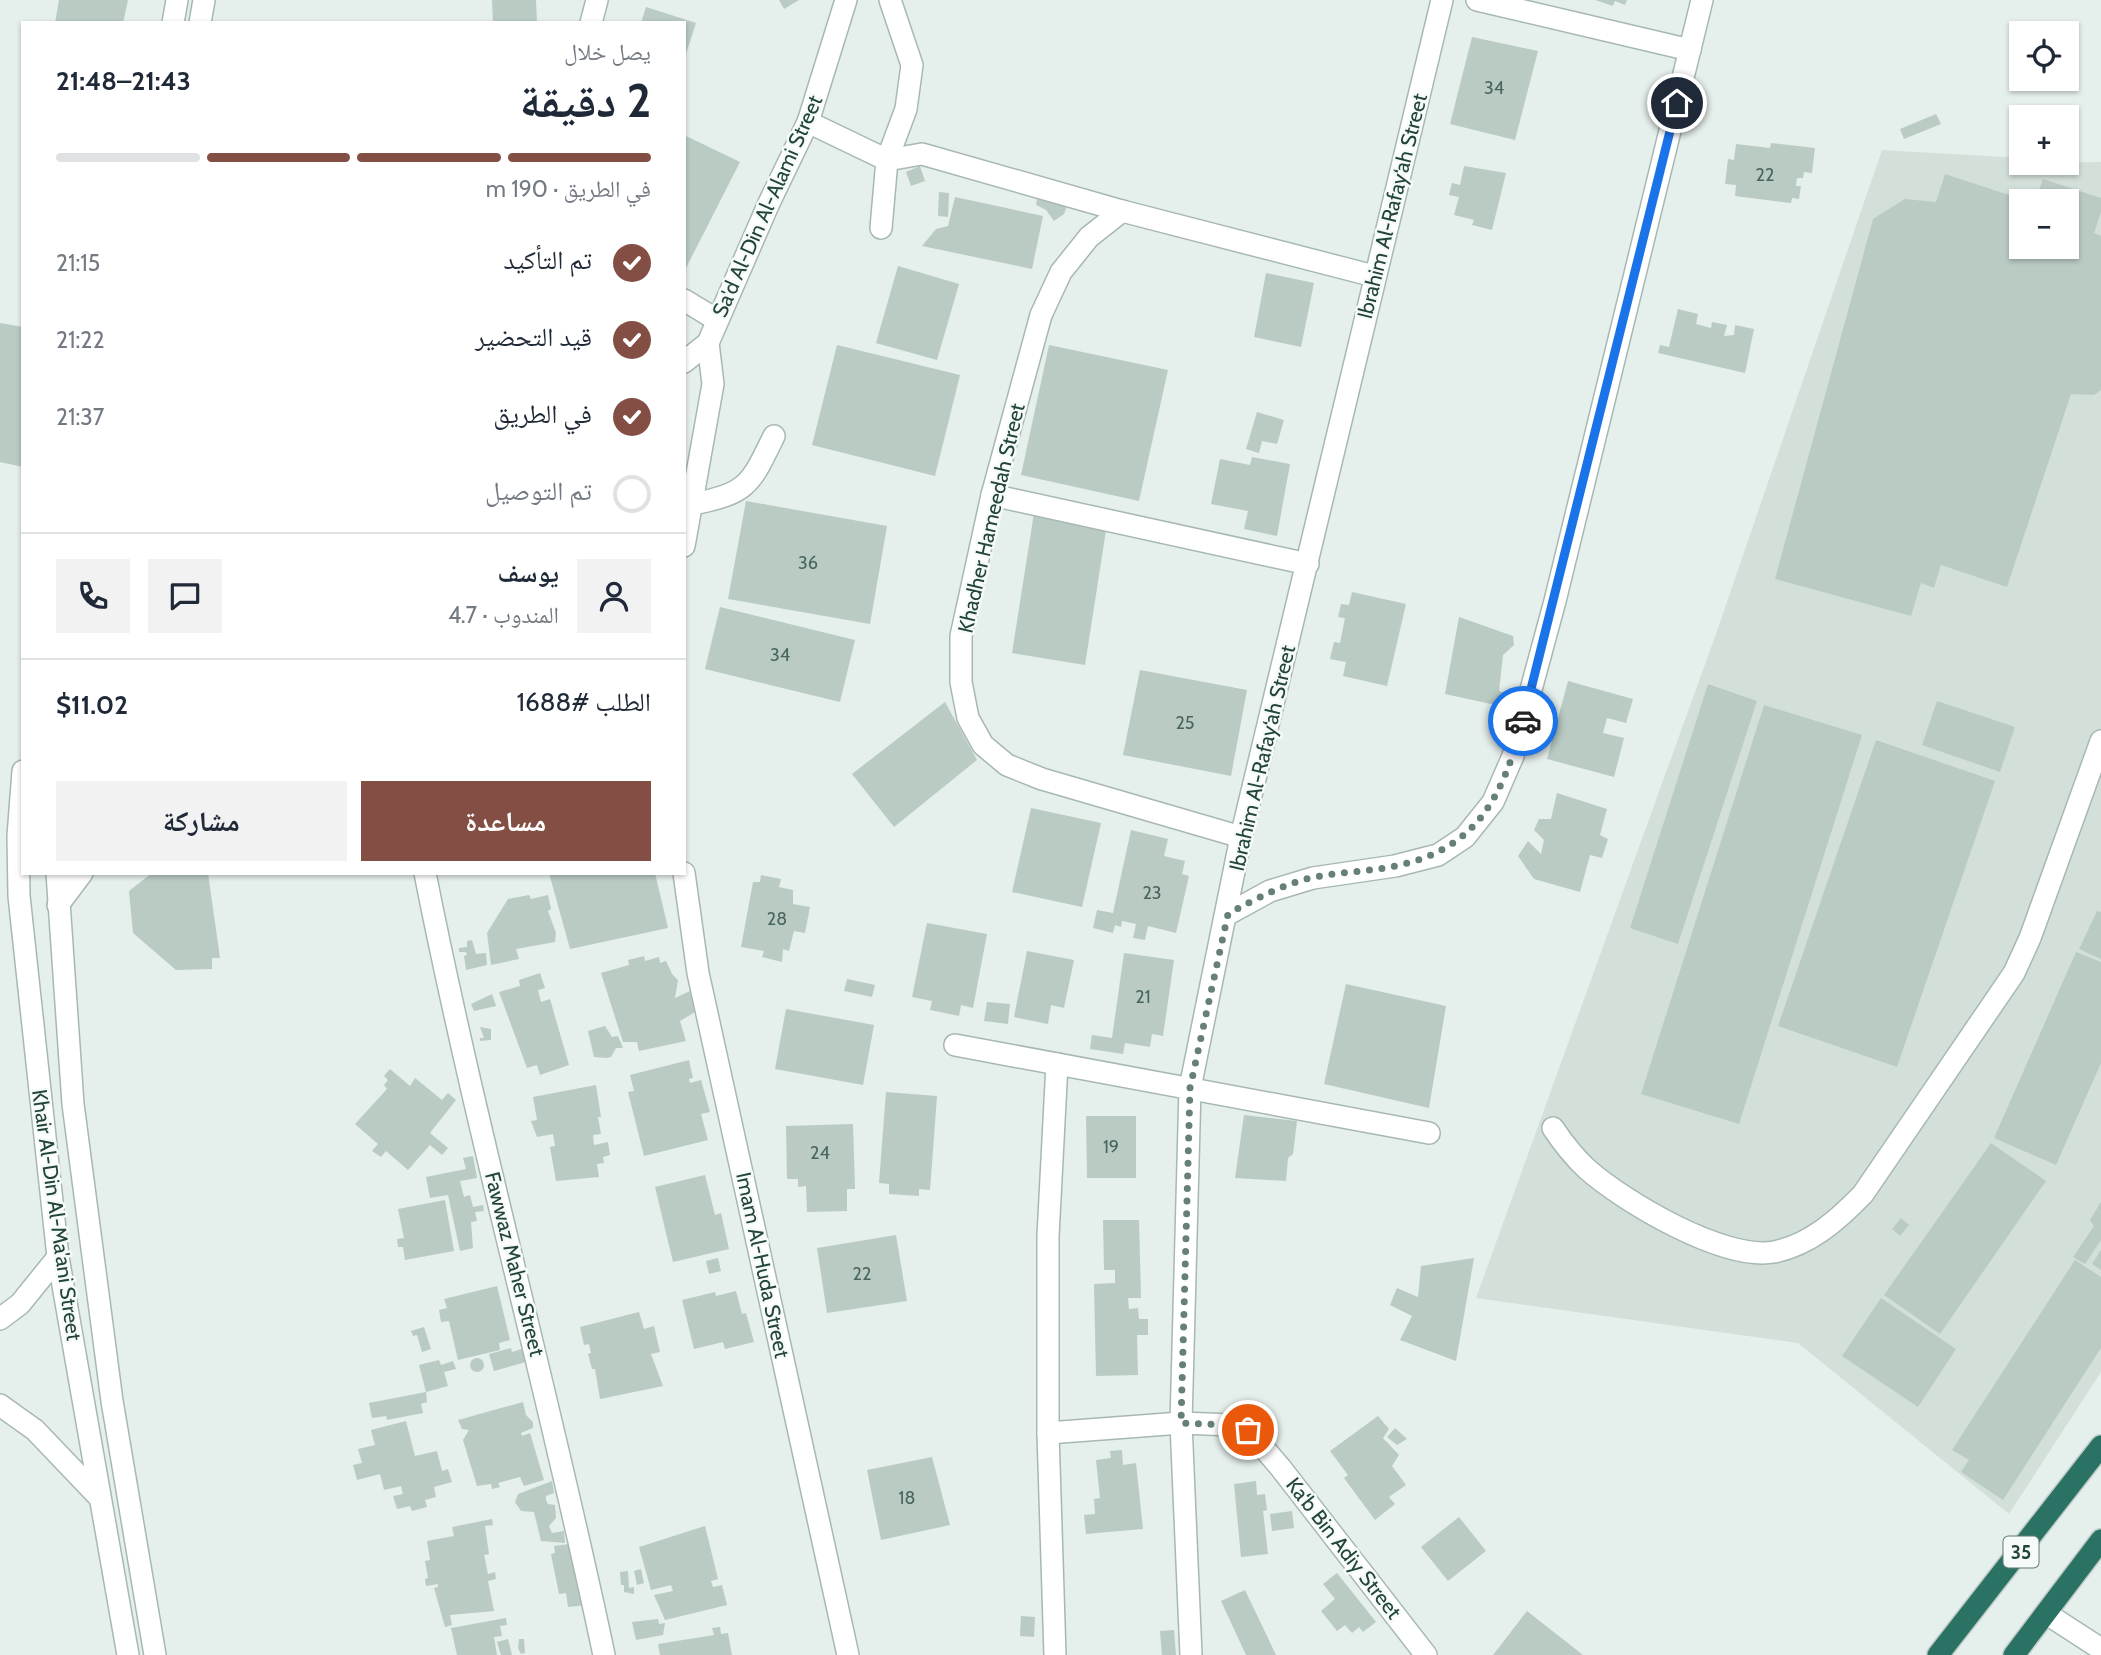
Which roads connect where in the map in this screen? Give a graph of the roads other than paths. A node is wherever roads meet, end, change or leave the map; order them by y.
1 (177, 0) edge
2 (204, 0) edge
3 (597, 0) edge
4 (846, 0) edge
5 (890, 0) edge
6 (1442, 0) edge
7 (1478, 0) edge
8 (1702, 0) edge
9 (173, 21) edge
10 (200, 21) edge
11 (592, 21) edge
12 (1689, 50) junction
13 (808, 122) junction
14 (887, 160) junction
15 (1122, 211) junction
16 (881, 228) dead end
17 (1374, 275) junction
18 (686, 301) edge
19 (717, 320) junction
20 (708, 343) junction
21 (686, 360) edge
22 (774, 436) dead end
23 (992, 495) junction
24 (693, 503) junction
25 (686, 536) edge
26 (1308, 564) junction
27 (2099, 754) edge
28 (21, 804) edge
29 (1241, 837) junction
30 (15, 839) edge
31 (57, 875) edge
32 (80, 875) edge
33 (425, 875) edge
34 (684, 875) edge
35 (58, 905) junction
36 (1228, 914) junction
37 (955, 1045) dead end
38 (1056, 1064) junction
39 (1190, 1088) junction
40 (1553, 1128) dead end
41 (1429, 1133) dead end
42 (58, 1257) junction
43 (0, 1319) edge
44 (0, 1405) edge
45 (1181, 1423) junction
46 (1048, 1433) junction
47 (2101, 1446) edge
48 (99, 1497) junction
49 (2101, 1540) edge
50 (2047, 1615) junction
51 (2101, 1649) edge
52 (128, 1655) edge
53 (155, 1655) edge
54 (604, 1655) edge
55 (848, 1655) edge
56 (1055, 1655) edge
57 (1191, 1655) edge
58 (1426, 1655) edge
59 (1938, 1655) edge
60 (2014, 1655) edge

1 - 9 street
2 - 10 street
3 - 11 street
4 - 13 street, Sa'd Al-Din Al-Alami Street
5 - 14 street
6 - 17 street, Ibrahim Al-Rafay‘ah Street
7 - 12 street
8 - 12 street
12 - 36 street
13 - 14 street
13 - 19 street, Sa'd Al-Din Al-Alami Street
14 - 15 street
14 - 16 street
15 - 17 street
15 - 23 street, Khadher Hameedah Street
17 - 26 street, Ibrahim Al-Rafay‘ah Street
18 - 19 street
19 - 20 street, Sa'd Al-Din Al-Alami Street
20 - 21 street, Sa'd Al-Din Al-Alami Street
20 - 24 street
22 - 24 street
23 - 26 street
23 - 29 street, Khadher Hameedah Street
24 - 25 street
26 - 29 street, Ibrahim Al-Rafay‘ah Street
27 - 40 street
28 - 30 street, Khair Al-Din Al-Ma'ani Street
29 - 36 street, Ibrahim Al-Rafay‘ah Street
30 - 42 street, Khair Al-Din Al-Ma'ani Street
31 - 35 street, Khair Al-Din Al-Ma'ani Street
32 - 35 street
33 - 54 street, Fawwaz Maher Street
34 - 55 street, Imam Al-Huda Street
35 - 53 street, Khair Al-Din Al-Ma'ani Street
36 - 39 street, Ibrahim Al-Rafay‘ah Street
37 - 38 street
38 - 39 street
38 - 46 street
39 - 41 street
39 - 45 street, Ibrahim Al-Rafay‘ah Street
42 - 43 street
42 - 48 street, Khair Al-Din Al-Ma'ani Street
44 - 48 street
45 - 46 street, Ka‘b Bin Adiy Street
45 - 57 street, Ibrahim Al-Rafay‘ah Street
45 - 58 street, Ka‘b Bin Adiy Street
46 - 56 street
47 - 59 highway, 35
48 - 52 street, Khair Al-Din Al-Ma'ani Street
49 - 50 highway
50 - 51 street
50 - 60 highway

